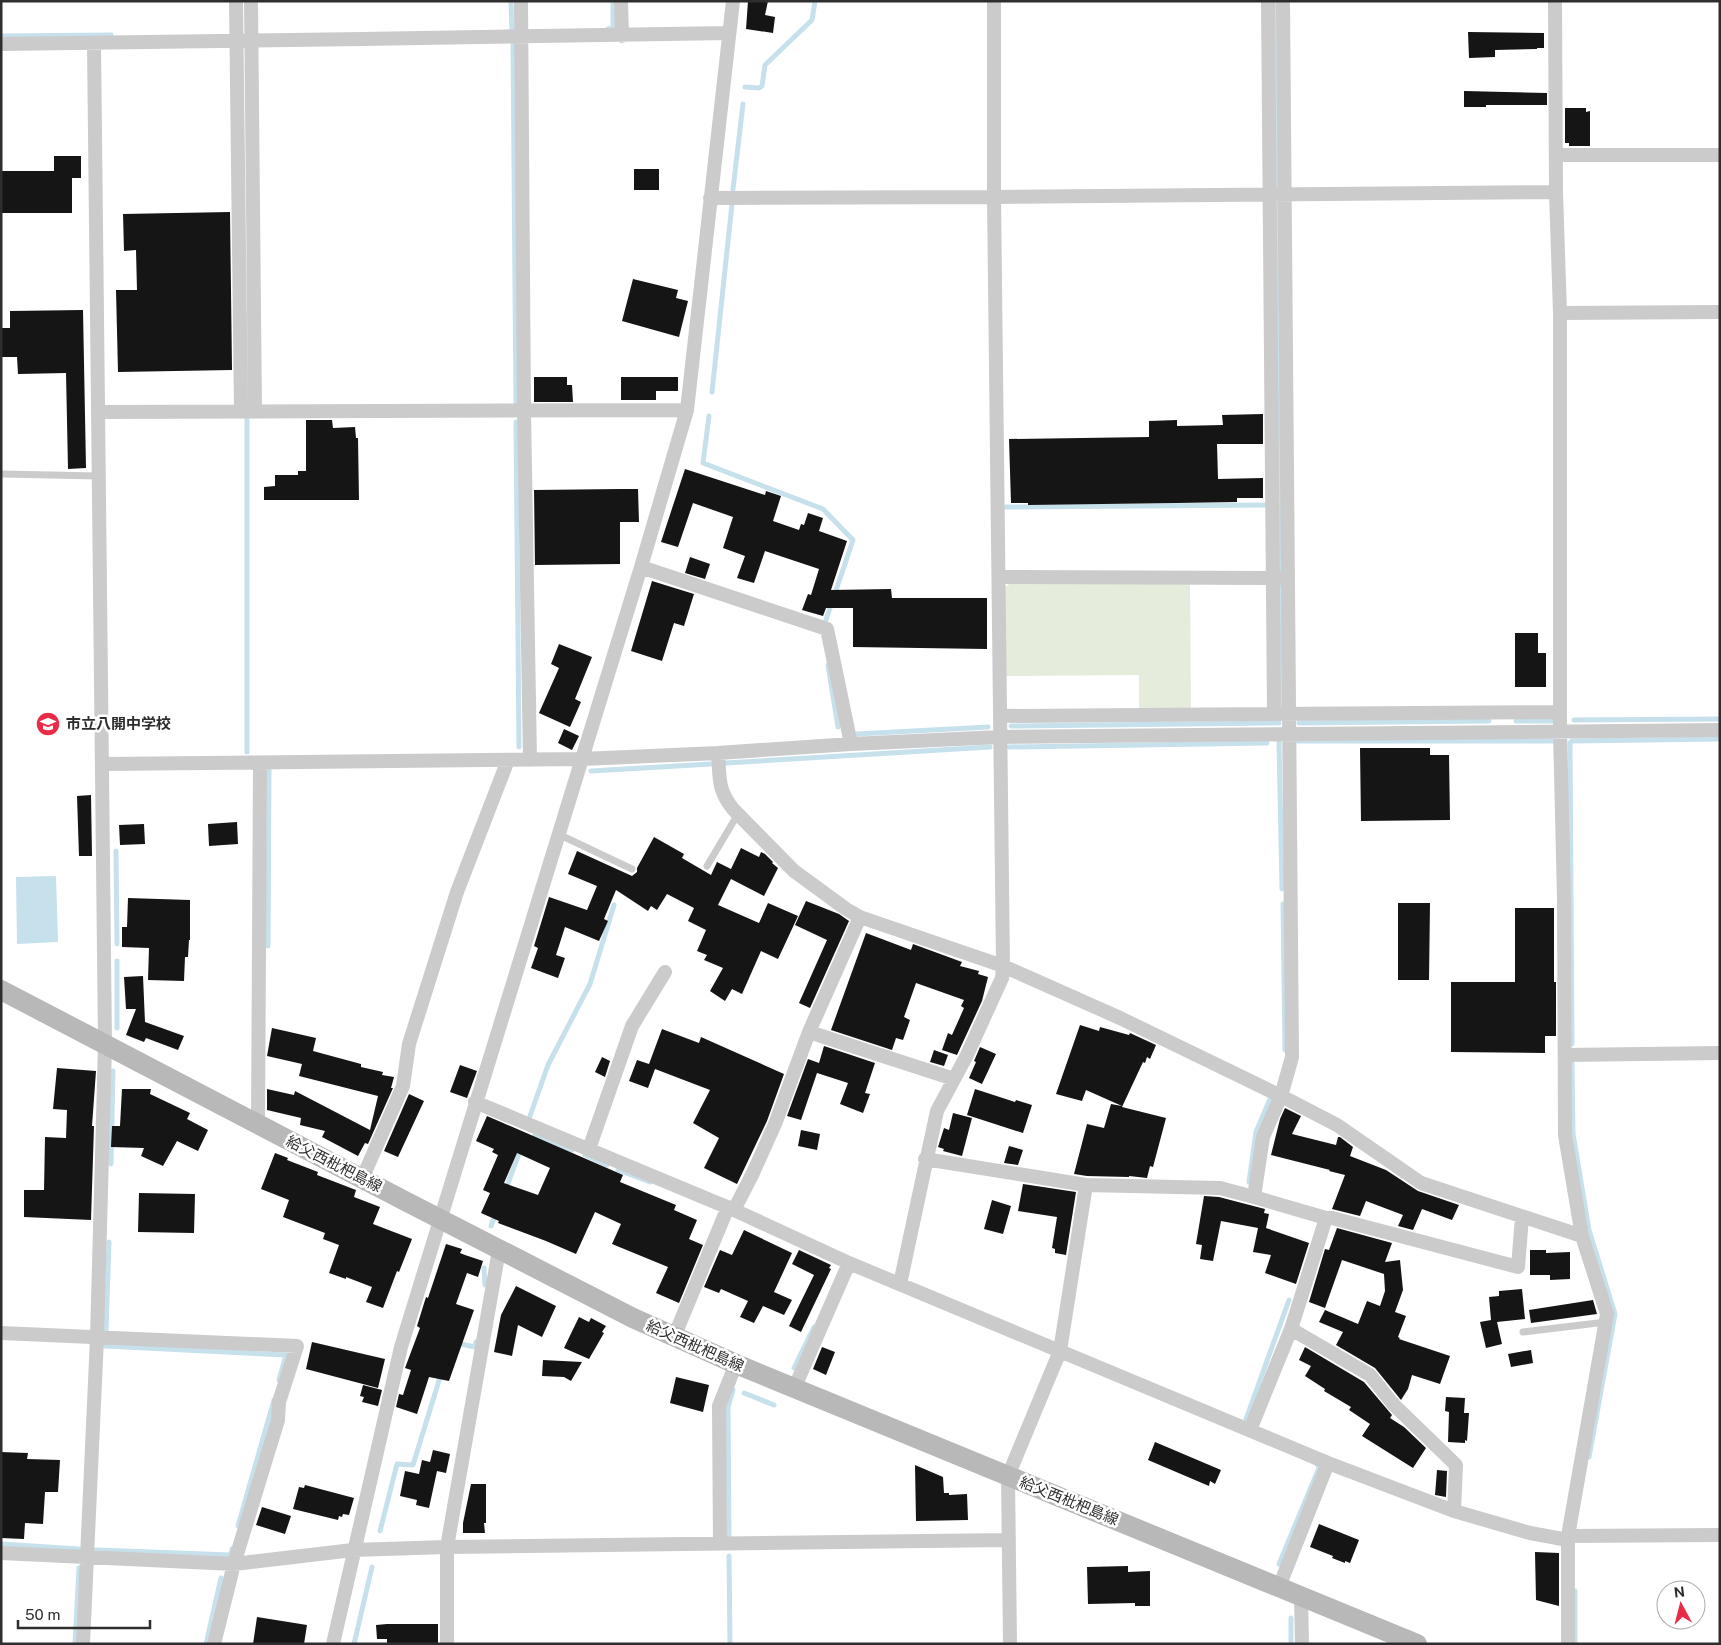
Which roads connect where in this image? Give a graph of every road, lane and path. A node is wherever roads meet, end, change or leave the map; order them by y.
1 (236, 1) edge
2 (251, 1) edge
3 (521, 1) edge
4 (621, 1) edge
5 (733, 1) edge
6 (994, 1) edge
7 (1268, 1) edge
8 (1283, 1) edge
9 (1555, 1) edge
10 (729, 33) junction
11 (622, 36) junction
12 (522, 38) junction
13 (251, 39) junction
14 (236, 40) junction
15 (94, 42) junction
16 (1, 44) edge
17 (1720, 154) edge
18 (1556, 156) junction
19 (1556, 192) junction
20 (1270, 195) junction
21 (1285, 195) junction
22 (994, 197) junction
23 (710, 198) junction
24 (1720, 312) edge
25 (1560, 313) junction
26 (524, 410) junction
27 (686, 410) junction
28 (241, 411) junction
29 (255, 411) junction
30 (98, 412) junction
31 (1, 474) edge
32 (98, 476) junction
33 (641, 566) junction
34 (998, 578) junction
35 (1280, 578) junction
36 (1560, 712) junction
37 (1281, 714) junction
38 (1000, 716) junction
39 (1720, 730) edge
40 (1560, 731) junction
41 (1288, 734) junction
42 (1000, 737) junction
43 (850, 744) junction
44 (718, 753) junction
45 (582, 759) junction
46 (508, 760) junction
47 (530, 760) junction
48 (260, 763) junction
49 (102, 764) junction
50 (738, 814) junction
51 (558, 834) junction
52 (707, 866) dead end
53 (632, 869) dead end
54 (860, 917) junction
55 (1003, 966) junction
56 (665, 972) dead end
57 (1, 990) edge
58 (809, 1032) junction
59 (105, 1045) junction
60 (1720, 1053) edge
61 (1565, 1054) junction
62 (954, 1079) junction
63 (1281, 1096) junction
64 (475, 1102) junction
65 (258, 1125) junction
66 (589, 1149) junction
67 (925, 1159) junction
68 (362, 1179) junction
69 (1086, 1185) junction
70 (1254, 1197) junction
71 (731, 1209) junction
72 (1522, 1217) junction
73 (1326, 1218) junction
74 (439, 1219) junction
75 (1582, 1236) junction
76 (499, 1250) junction
77 (849, 1263) junction
78 (900, 1284) junction
79 (1606, 1322) junction
80 (1291, 1329) junction
81 (1523, 1332) dead end
82 (1, 1333) edge
83 (674, 1337) junction
84 (97, 1338) junction
85 (1060, 1351) junction
86 (736, 1364) junction
87 (794, 1388) junction
88 (1250, 1430) junction
89 (1328, 1463) junction
90 (1008, 1476) junction
91 (1454, 1511) junction
92 (1720, 1535) edge
93 (1568, 1538) junction
94 (1009, 1540) junction
95 (720, 1544) junction
96 (447, 1547) junction
97 (353, 1550) junction
98 (1, 1553) edge
99 (87, 1556) junction
100 (234, 1564) junction
101 (1279, 1587) junction
102 (1301, 1596) junction
103 (83, 1644) edge
104 (214, 1644) edge
105 (333, 1644) edge
106 (447, 1644) edge
107 (1010, 1644) edge
108 (1302, 1644) edge
109 (1417, 1644) edge
110 (1568, 1644) edge

1 - 14 street
2 - 13 street
3 - 12 street
4 - 11 street
5 - 10 street
6 - 22 street
7 - 20 street
8 - 21 street
9 - 18 street
10 - 11 street
10 - 23 street
11 - 12 street
12 - 13 street
12 - 26 street
13 - 14 street
13 - 29 street
14 - 15 street
14 - 28 street
15 - 16 street
15 - 30 street
17 - 18 street
18 - 19 street
19 - 21 street
19 - 25 street
20 - 21 street
20 - 22 street
20 - 35 street
21 - 35 street
22 - 23 street
22 - 34 street
23 - 27 street
24 - 25 street
25 - 36 street
26 - 27 street
26 - 29 street
26 - 47 street
27 - 33 street
28 - 29 street
28 - 30 street
30 - 32 street
31 - 32 lane
32 - 49 street
33 - 43 street
33 - 45 street
34 - 35 street
34 - 38 street
35 - 37 street
36 - 37 street
36 - 40 street
37 - 38 street
37 - 41 street
38 - 42 street
39 - 40 street
40 - 41 street
40 - 61 street
41 - 42 street
41 - 63 street
42 - 43 street
42 - 55 street
43 - 44 street
44 - 45 street
44 - 50 street
45 - 47 street
45 - 51 street
46 - 47 street
46 - 48 street
46 - 68 street
48 - 49 street
48 - 65 street
49 - 59 street
50 - 52 lane
50 - 54 street
51 - 53 lane
51 - 64 street
54 - 55 street
54 - 58 street
55 - 62 street
55 - 63 street
56 - 66 street
57 - 59 main road, 給父西枇杷島線
58 - 62 street
58 - 71 street
59 - 65 main road, 給父西枇杷島線
59 - 84 street
60 - 61 street
61 - 75 street
62 - 67 street
63 - 70 street
63 - 72 street
64 - 66 street
64 - 74 street
65 - 68 main road, 給父西枇杷島線
66 - 71 street
67 - 69 street
67 - 78 street
68 - 74 main road, 給父西枇杷島線
69 - 70 street
69 - 85 street
70 - 73 street
71 - 77 street
71 - 83 street
72 - 73 street
72 - 75 street
73 - 80 street
74 - 76 main road, 給父西枇杷島線
74 - 97 street
75 - 79 street
76 - 83 main road, 給父西枇杷島線
76 - 96 street
77 - 78 street
77 - 87 street
78 - 85 street
79 - 81 lane
79 - 93 street
80 - 88 street
80 - 91 street
82 - 84 street
83 - 86 main road, 給父西枇杷島線
84 - 99 street
84 - 100 street
85 - 88 street
85 - 90 street
86 - 87 main road, 給父西枇杷島線
86 - 95 street
87 - 90 main road, 給父西枇杷島線
88 - 89 street
89 - 91 street
89 - 101 street
90 - 94 street
90 - 101 main road, 給父西枇杷島線
91 - 93 street
92 - 93 street
93 - 110 street
94 - 95 street
94 - 107 street
95 - 96 street
96 - 97 street
96 - 106 street
97 - 100 street
97 - 105 street
98 - 99 street
99 - 100 street
99 - 103 street
100 - 104 street
101 - 102 main road, 給父西枇杷島線
102 - 108 street
102 - 109 main road, 給父西枇杷島線

